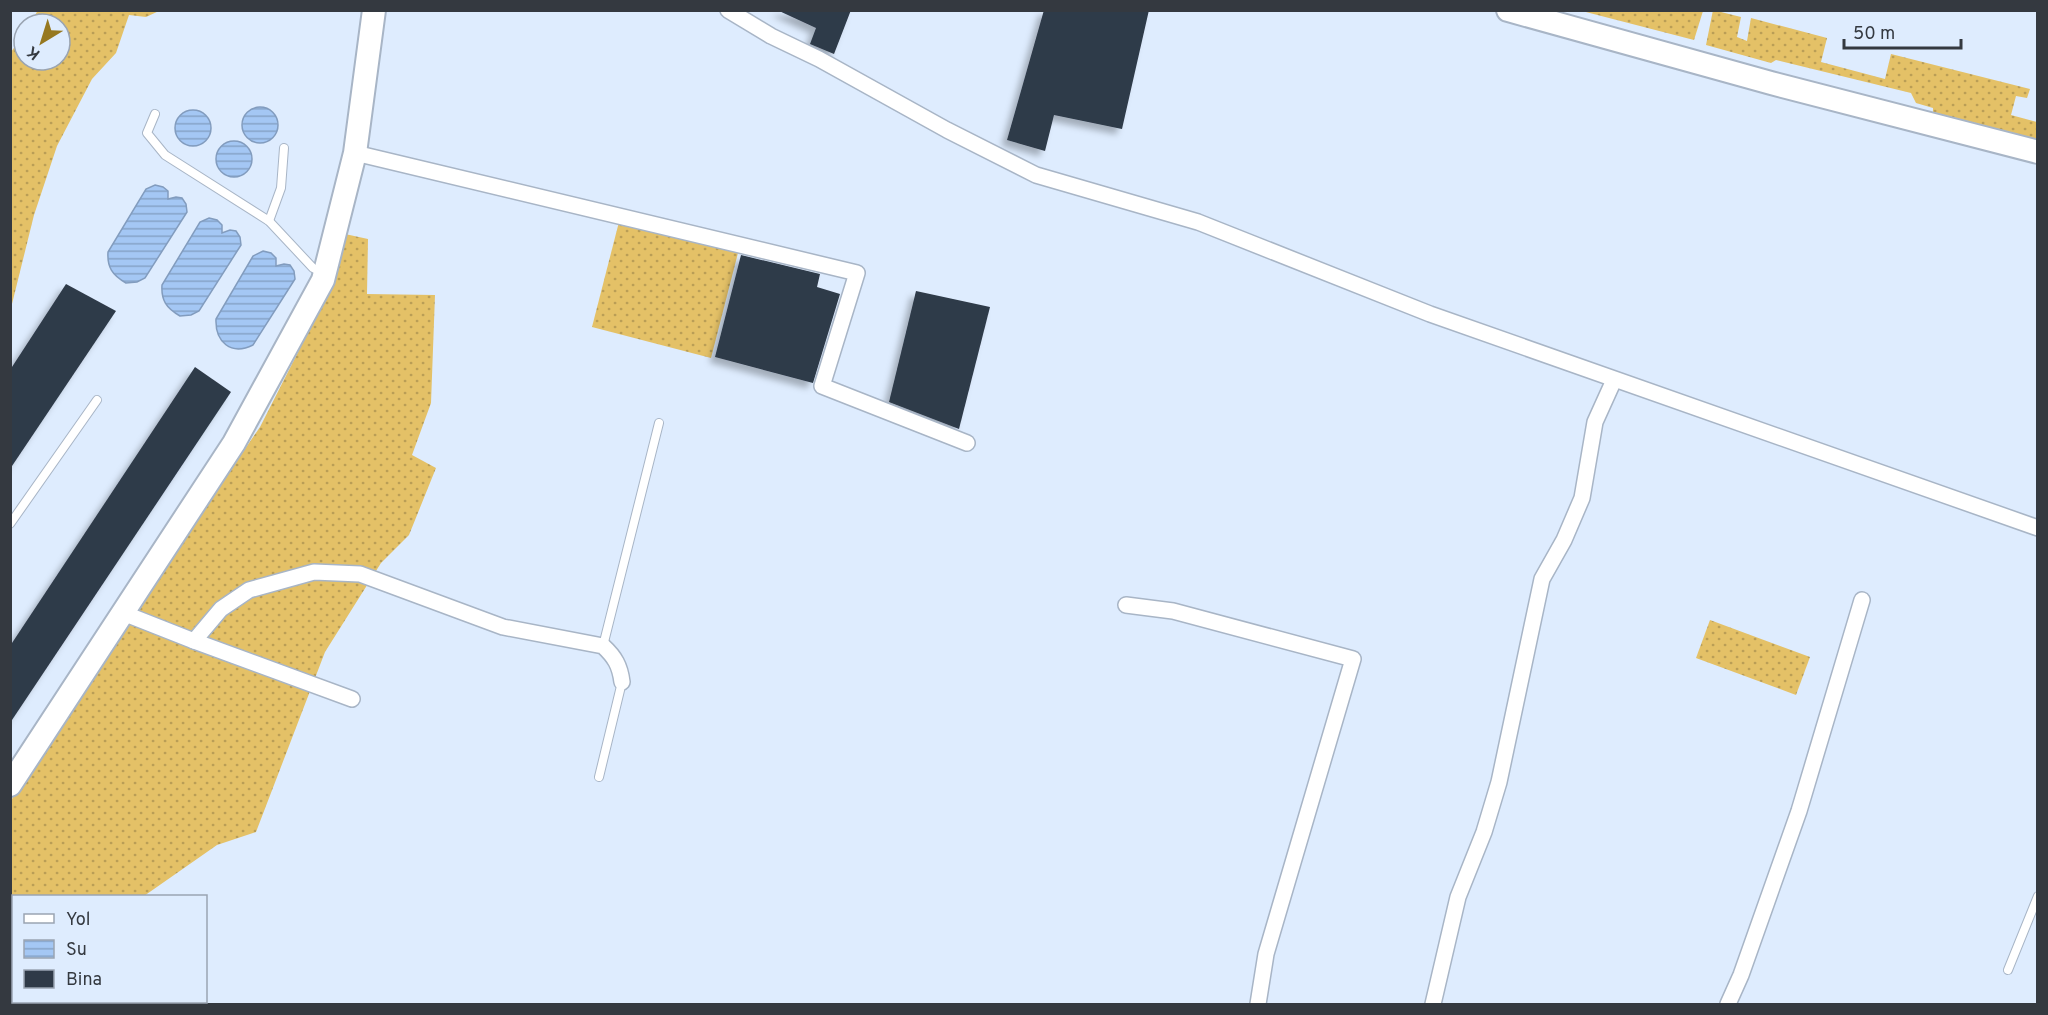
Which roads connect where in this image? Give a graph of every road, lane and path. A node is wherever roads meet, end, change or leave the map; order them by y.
1 (374, 10) edge
2 (728, 10) edge
3 (1508, 10) edge
4 (155, 114) dead end
5 (284, 148) dead end
6 (2037, 152) edge
7 (355, 153) junction
8 (269, 221) junction
9 (325, 274) junction
10 (1614, 380) junction
11 (97, 400) dead end
12 (659, 423) dead end
13 (967, 443) dead end
14 (10, 524) edge
15 (2037, 528) edge
16 (1862, 600) dead end
17 (1126, 605) dead end
18 (123, 613) junction
19 (194, 641) junction
20 (603, 646) junction
21 (622, 682) joint
22 (352, 699) dead end
23 (598, 777) dead end
24 (10, 784) edge
25 (2037, 896) edge
26 (2008, 970) dead end
27 (1258, 1005) edge
28 (1433, 1005) edge
29 (1728, 1005) edge

1 - 7 street
2 - 10 street
3 - 6 street
4 - 8 lane
5 - 8 lane
7 - 9 street
7 - 13 street
8 - 9 lane
9 - 18 street
10 - 15 street
10 - 28 street
11 - 14 lane
12 - 20 lane
16 - 29 street
17 - 27 street
18 - 19 street
18 - 24 street
19 - 20 street
19 - 22 street
20 - 21 street
21 - 23 lane
25 - 26 lane

